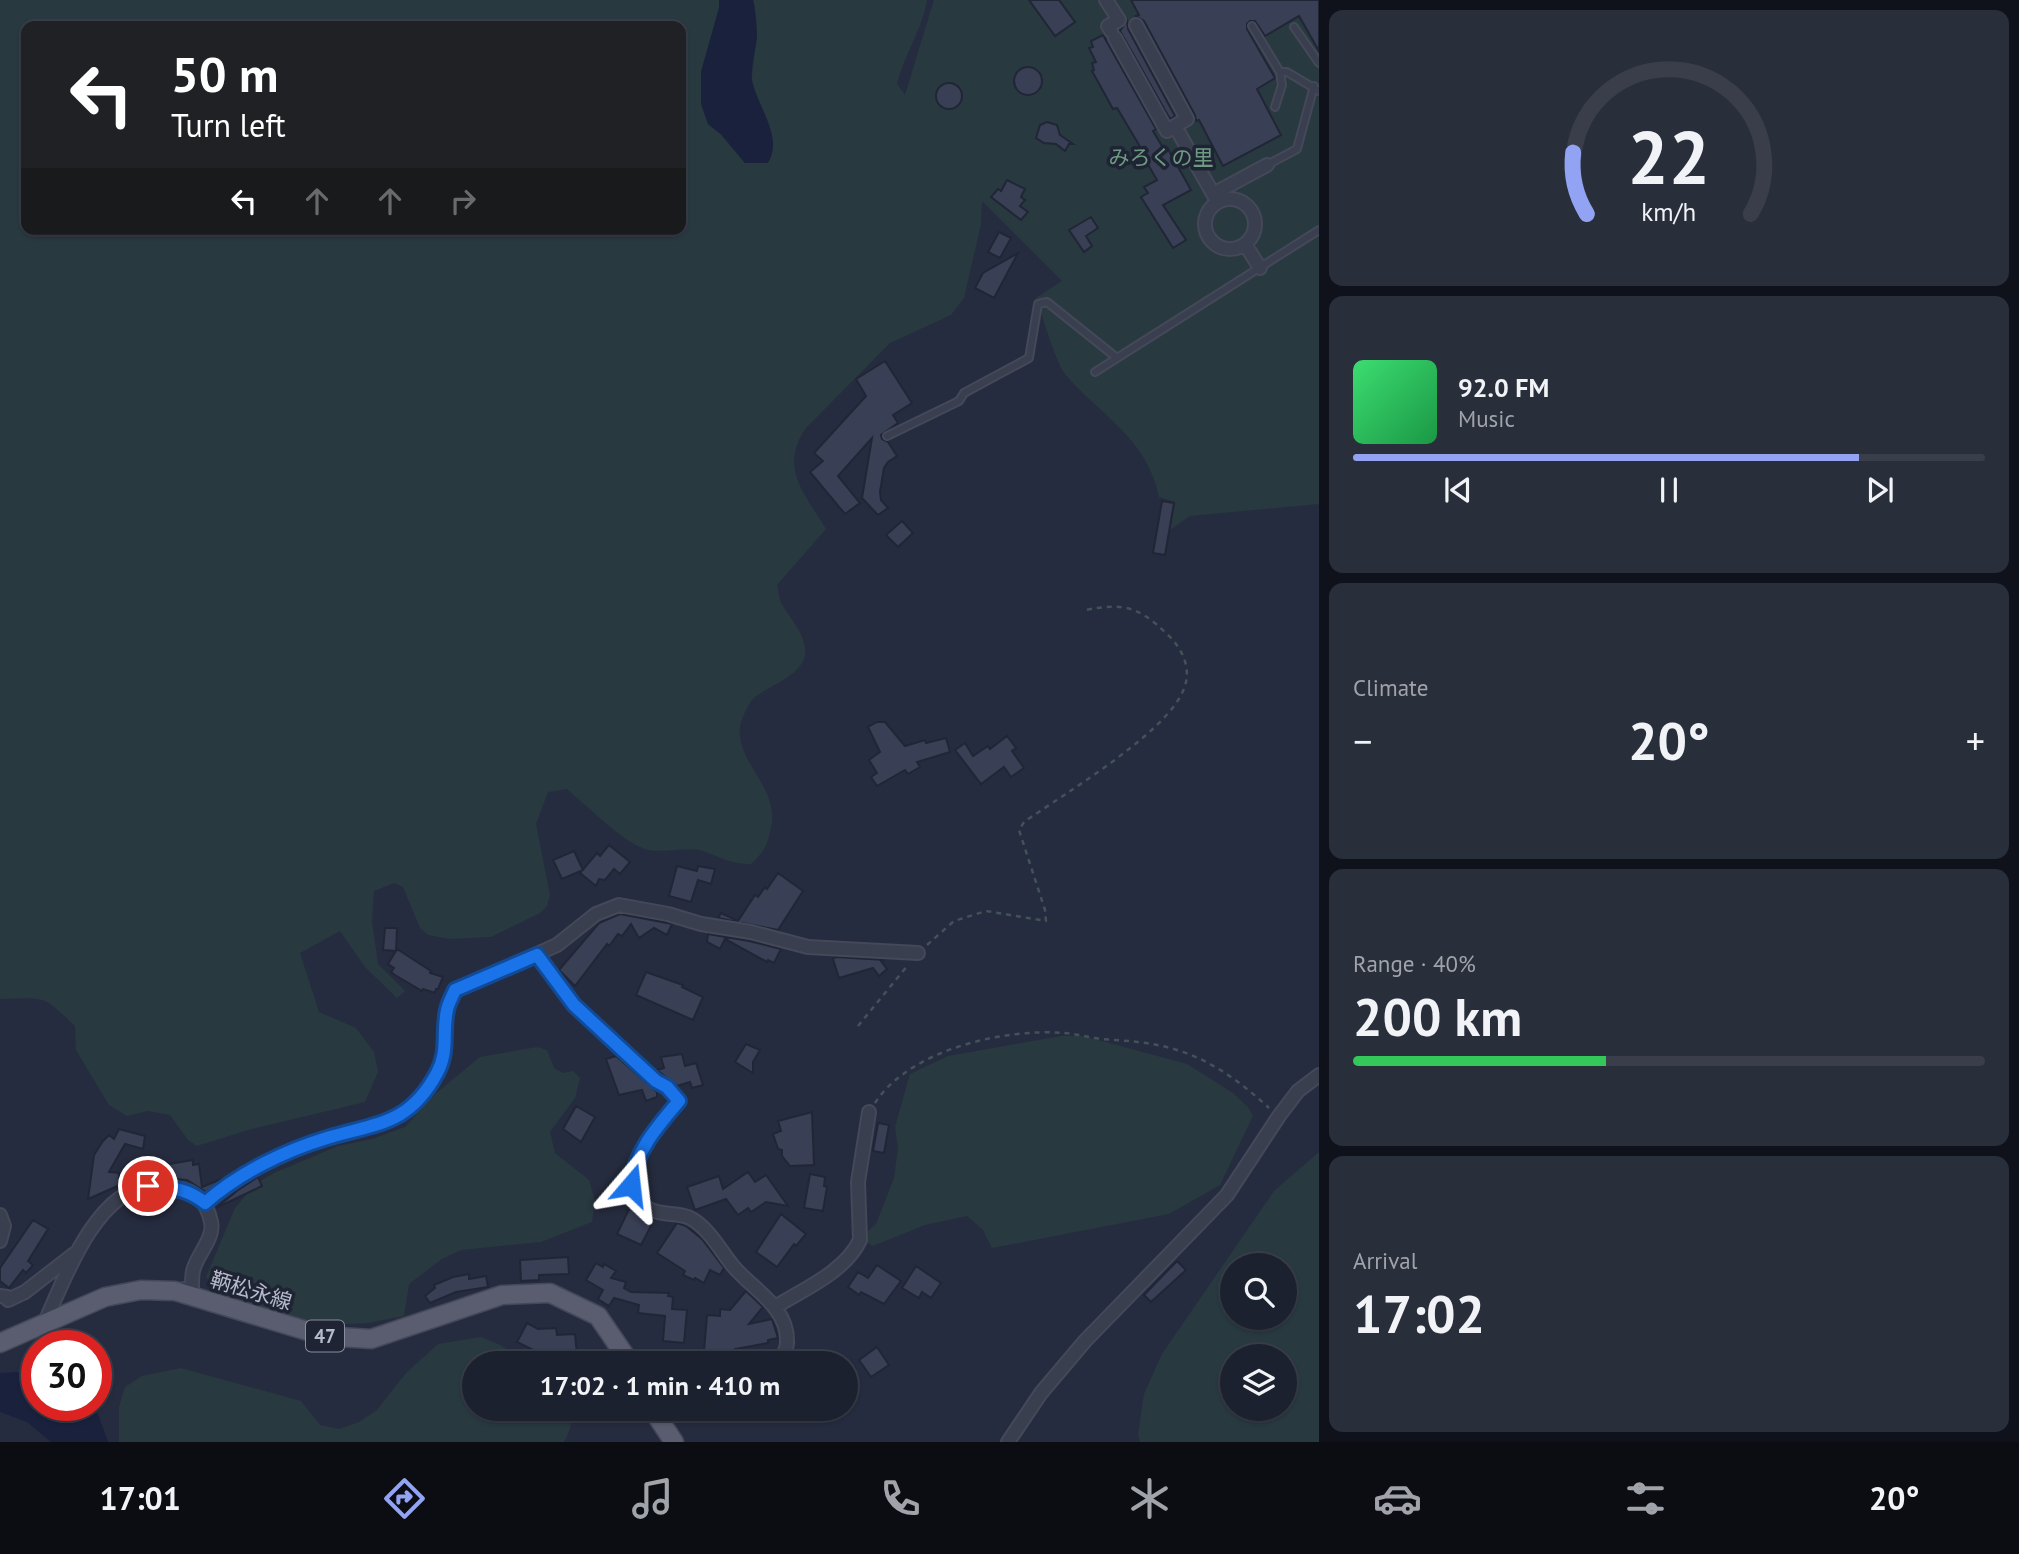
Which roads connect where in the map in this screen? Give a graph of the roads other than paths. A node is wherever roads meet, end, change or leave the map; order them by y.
1 (1105, 0) edge
2 (1252, 26) dead end
3 (1123, 27) junction
4 (1294, 27) dead end
5 (1319, 63) edge
6 (1280, 72) junction
7 (1317, 88) edge
8 (1275, 107) dead end
9 (1175, 126) junction
10 (1267, 165) joint
11 (1216, 199) junction
12 (1319, 230) edge
13 (1245, 244) junction
14 (1260, 268) junction
15 (1117, 358) junction
16 (1095, 372) dead end
17 (887, 436) dead end
18 (918, 953) road end
19 (537, 955) junction
20 (1319, 1075) edge
21 (869, 1112) road end
22 (205, 1203) junction
23 (1, 1222) edge
24 (0, 1241) edge
25 (77, 1252) junction
26 (175, 1291) junction
27 (0, 1296) edge
28 (775, 1307) junction
29 (45, 1322) junction
30 (0, 1343) edge
31 (622, 1351) edge
32 (784, 1351) edge
33 (660, 1421) edge
34 (674, 1442) edge
35 (1008, 1442) edge

1 - 3 street
2 - 6 lane
3 - 9 street
3 - 9 street
4 - 5 lane
6 - 7 lane
6 - 8 lane
7 - 10 lane
9 - 11 street
10 - 11 street
11 - 13 street
11 - 13 street
12 - 14 lane
13 - 14 street
14 - 15 lane
15 - 16 lane
15 - 17 lane
18 - 19 street
19 - 22 street
19 - 28 street
20 - 35 street
21 - 28 street
22 - 25 street
22 - 26 street
23 - 24 street
25 - 27 street
25 - 29 street
26 - 29 main road, 鞆松永線 / 47
26 - 31 main road, 鞆松永線 / 47
28 - 32 street
29 - 30 main road, 鞆松永線 / 47
33 - 34 main road

